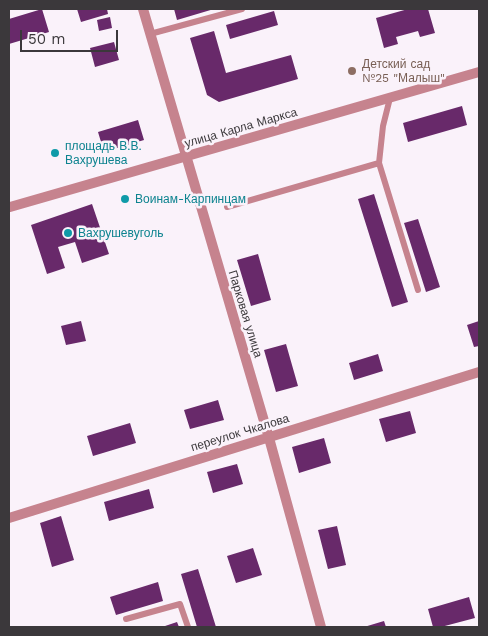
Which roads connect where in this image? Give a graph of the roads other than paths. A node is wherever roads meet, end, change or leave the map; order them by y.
1 (143, 9) edge
2 (242, 9) edge
3 (150, 34) junction
4 (479, 72) edge
5 (390, 98) junction
6 (186, 157) junction
7 (379, 163) junction
8 (10, 207) dead end
9 (227, 208) dead end
10 (418, 290) dead end
11 (479, 372) edge
12 (269, 438) junction
13 (9, 518) edge
14 (126, 619) dead end
15 (188, 627) edge
16 (321, 627) edge

1 - 3 street, Парковая улица
2 - 3 lane
3 - 6 street, Парковая улица
4 - 5 street, улица Карла Маркса
5 - 6 street, улица Карла Маркса
5 - 7 lane
6 - 8 street, улица Карла Маркса
6 - 12 street, Парковая улица
7 - 9 lane
7 - 10 lane
11 - 12 street, переулок Чкалова
12 - 13 street, переулок Чкалова
12 - 16 street, Парковая улица
14 - 15 lane

